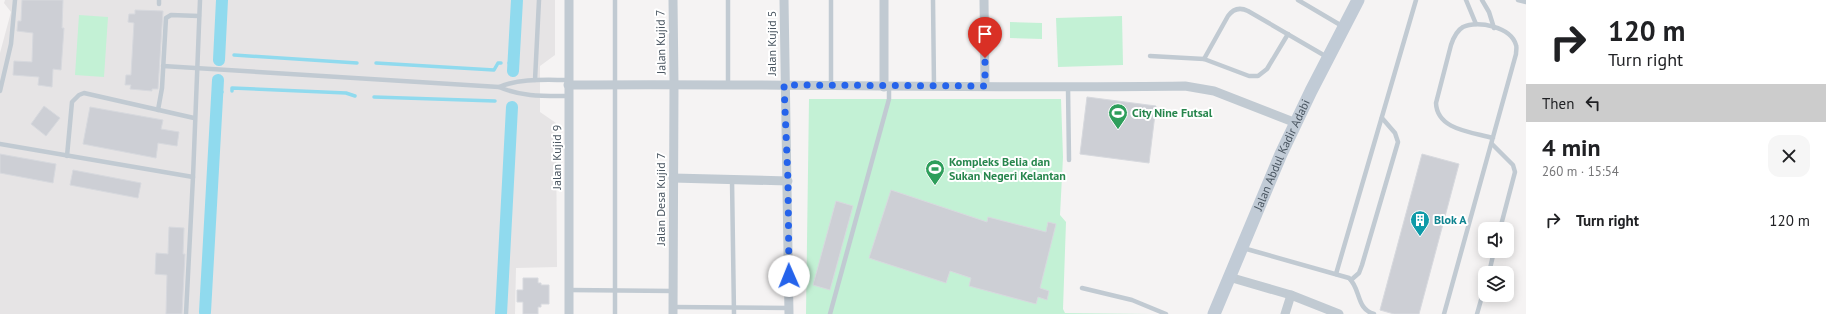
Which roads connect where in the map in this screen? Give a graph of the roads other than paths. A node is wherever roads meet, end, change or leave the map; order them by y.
1 (15, 0) edge
2 (200, 0) edge
3 (539, 0) edge
4 (569, 0) edge
5 (615, 0) edge
6 (673, 0) edge
7 (728, 0) edge
8 (784, 0) edge
9 (831, 0) edge
10 (884, 0) edge
11 (933, 0) edge
12 (984, 0) edge
13 (1298, 0) edge
14 (1358, 0) edge
15 (1416, 0) edge
16 (1466, 0) edge
17 (1482, 0) edge
18 (1518, 0) edge
19 (1526, 2) edge
20 (199, 16) junction
21 (1476, 24) junction
22 (1344, 27) junction
23 (1494, 28) junction
24 (1288, 34) junction
25 (1150, 56) dead end
26 (1328, 57) junction
27 (1204, 59) junction
28 (163, 66) junction
29 (197, 68) junction
30 (535, 80) junction
31 (568, 83) junction
32 (674, 84) junction
33 (615, 85) junction
34 (728, 85) junction
35 (784, 85) junction
36 (831, 86) junction
37 (934, 86) junction
38 (985, 86) junction
39 (1068, 86) junction
40 (498, 87) junction
41 (886, 87) junction
42 (0, 91) edge
43 (568, 96) junction
44 (158, 110) junction
45 (194, 118) junction
46 (1382, 118) junction
47 (1296, 123) junction
48 (1493, 138) junction
49 (0, 144) edge
50 (1492, 144) junction
51 (67, 156) junction
52 (1069, 160) dead end
53 (193, 177) junction
54 (674, 178) junction
55 (732, 180) junction
56 (788, 181) junction
57 (1502, 222) edge
58 (1241, 248) junction
59 (1336, 274) junction
60 (1229, 277) junction
61 (1351, 280) junction
62 (1082, 288) dead end
63 (569, 290) junction
64 (615, 291) junction
65 (673, 291) junction
66 (1291, 295) junction
67 (1481, 302) edge
68 (734, 307) junction
69 (673, 310) edge
70 (789, 311) edge
71 (186, 314) edge
72 (569, 314) edge
73 (615, 314) edge
74 (734, 314) edge
75 (830, 314) edge
76 (1166, 314) edge
77 (1214, 314) edge
78 (1285, 314) edge
79 (1339, 314) edge
80 (1374, 314) edge
81 (1444, 314) edge
82 (1478, 314) edge

1 - 42 lane
2 - 20 lane
3 - 30 lane
4 - 31 street, Jalan Kujid 9
5 - 33 lane
6 - 32 street, Jalan Kujid 7
7 - 34 lane
8 - 35 street, Jalan Kujid 5
9 - 36 lane
10 - 41 street
11 - 37 lane
12 - 38 street
13 - 22 lane
14 - 22 main road, Jalan Abdul Kadir Adabi
15 - 46 lane
16 - 21 lane
17 - 23 lane
18 - 19 lane
20 - 28 lane
20 - 29 lane
21 - 23 lane
21 - 48 lane
22 - 26 main road, Jalan Abdul Kadir Adabi
23 - 48 lane
24 - 26 lane
24 - 27 lane
24 - 27 lane
25 - 27 lane
26 - 47 main road, Jalan Abdul Kadir Adabi
28 - 29 lane
28 - 44 lane
29 - 40 lane
29 - 45 lane
30 - 31 lane
30 - 40 lane
31 - 33 street
31 - 43 street, Jalan Kujid 9
32 - 33 street
32 - 34 street
32 - 54 street, Jalan Desa Kujid 7
33 - 64 lane
34 - 35 street
35 - 36 street
35 - 56 street, Jalan Kujid 5
36 - 41 street
37 - 38 street
37 - 41 street
38 - 39 street
39 - 47 street
39 - 52 lane
40 - 43 lane
41 - 75 lane
43 - 63 street, Jalan Kujid 9
44 - 45 lane
44 - 51 lane
45 - 53 lane
46 - 59 lane
46 - 61 lane
47 - 58 main road, Jalan Abdul Kadir Adabi
48 - 50 lane
49 - 51 lane
50 - 57 lane
50 - 81 lane
51 - 53 lane
53 - 71 lane
54 - 55 street
54 - 65 street, Jalan Desa Kujid 7
55 - 56 street
55 - 68 lane
56 - 70 street, Jalan Kujid 5
58 - 59 lane
58 - 60 main road, Jalan Abdul Kadir Adabi
59 - 61 lane
60 - 66 street
60 - 77 main road, Jalan Abdul Kadir Adabi
61 - 80 lane
62 - 76 lane
63 - 64 lane
63 - 72 street, Jalan Kujid 9
64 - 65 lane
64 - 73 lane
65 - 69 street, Jalan Desa Kujid 7
66 - 78 street
66 - 79 street
67 - 82 lane
68 - 69 lane
68 - 70 lane
68 - 74 lane

